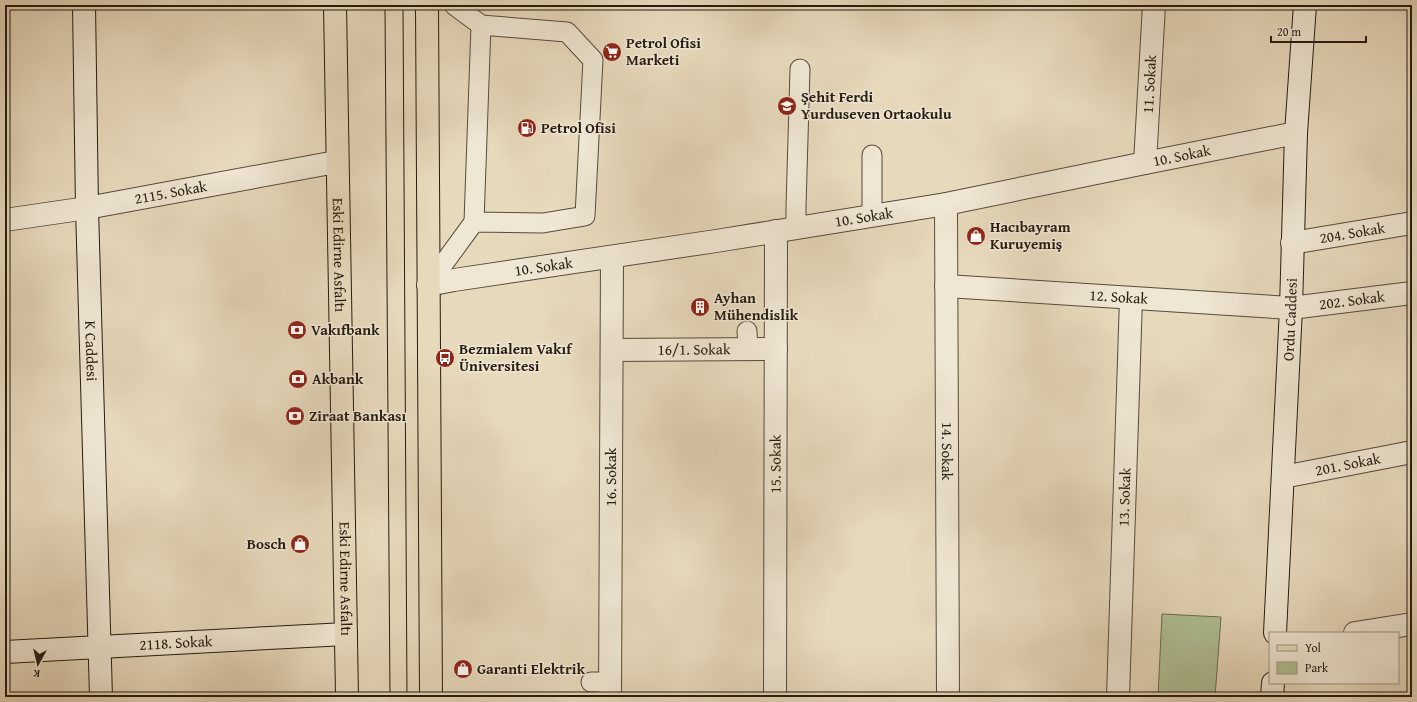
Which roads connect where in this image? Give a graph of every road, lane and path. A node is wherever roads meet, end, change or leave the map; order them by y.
1 (84, 5) edge
2 (335, 5) edge
3 (427, 5) edge
4 (454, 5) edge
5 (1154, 5) edge
6 (1305, 5) edge
7 (481, 25) junction
8 (800, 69) dead end
9 (1296, 133) junction
10 (872, 155) dead end
11 (336, 162) junction
12 (1145, 163) junction
13 (946, 204) junction
14 (87, 208) junction
15 (872, 216) junction
16 (5, 220) edge
17 (474, 222) junction
18 (1412, 223) edge
19 (786, 229) junction
20 (1292, 243) junction
21 (612, 257) junction
22 (428, 285) junction
23 (946, 286) junction
24 (1412, 293) edge
25 (1131, 298) junction
26 (1291, 308) junction
27 (776, 349) junction
28 (612, 350) junction
29 (1412, 452) edge
30 (1283, 477) junction
31 (1412, 624) edge
32 (1276, 632) edge
33 (1361, 632) edge
34 (346, 634) junction
35 (99, 647) junction
36 (5, 652) edge
37 (1273, 684) edge
38 (603, 687) edge
39 (101, 697) edge
40 (347, 697) edge
41 (431, 697) edge
42 (775, 697) edge
43 (948, 697) edge
44 (1118, 697) edge
45 (1272, 697) edge

1 - 14 street, K Caddesi
2 - 11 main road, Eski Edirne Asfaltı
3 - 22 main road
4 - 7 lane
5 - 12 street, 11. Sokak
6 - 9 street, Ordu Caddesi
7 - 17 lane
7 - 17 lane
8 - 19 lane
9 - 12 street, 10. Sokak
9 - 20 street, Ordu Caddesi
10 - 15 lane
11 - 14 street, 2115. Sokak
11 - 34 main road, Eski Edirne Asfaltı
12 - 13 street, 10. Sokak
13 - 15 street, 10. Sokak
13 - 23 street, 14. Sokak
14 - 16 street, 2115. Sokak
14 - 35 street, K Caddesi
15 - 19 street, 10. Sokak
17 - 22 lane
18 - 20 street, 204. Sokak
19 - 21 street, 10. Sokak
19 - 27 street, 15. Sokak
20 - 26 street, Ordu Caddesi
21 - 22 street, 10. Sokak
21 - 28 street, 16. Sokak
22 - 41 main road
23 - 25 street, 12. Sokak
23 - 43 street, 14. Sokak
24 - 26 street, 202. Sokak
25 - 26 street, 12. Sokak
25 - 44 street, 13. Sokak
26 - 30 street, Ordu Caddesi
27 - 28 street, 16/1. Sokak
27 - 42 street, 15. Sokak
28 - 38 street, 16. Sokak
29 - 30 street, 201. Sokak
30 - 32 street, Ordu Caddesi
31 - 33 street
34 - 35 street, 2118. Sokak
34 - 40 main road, Eski Edirne Asfaltı
35 - 36 street, 2118. Sokak
35 - 39 street, K Caddesi
37 - 45 street

